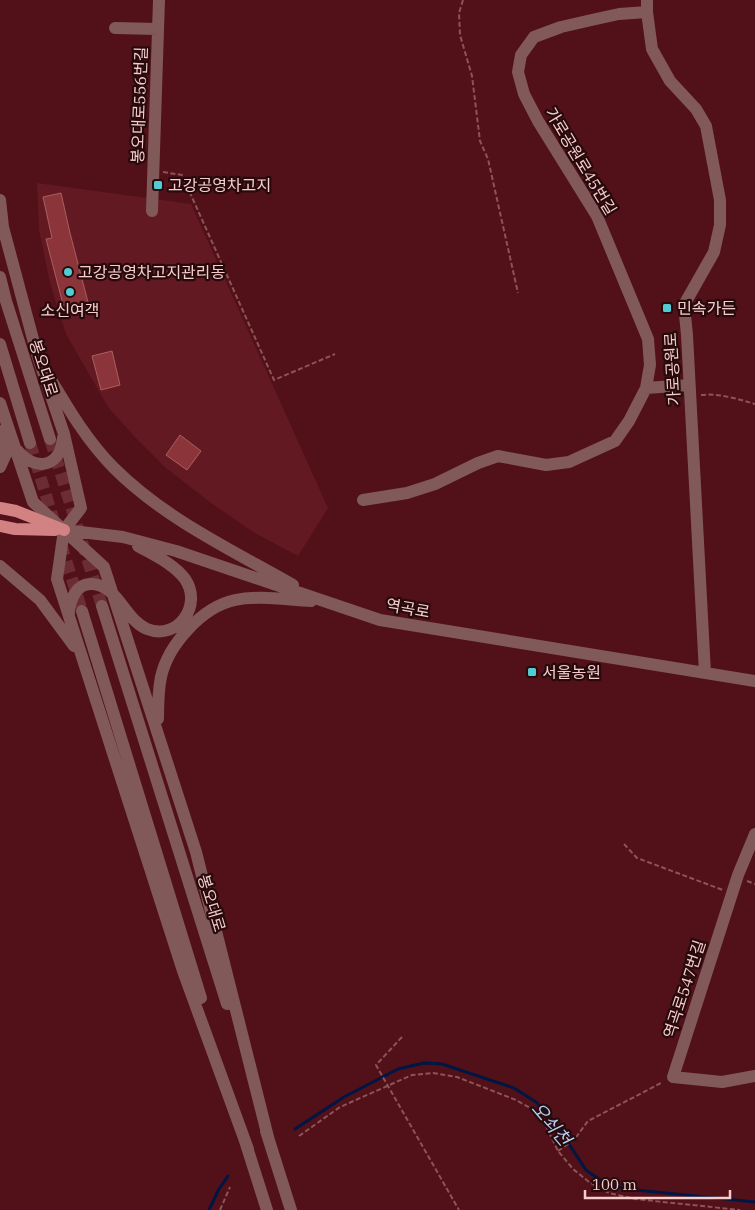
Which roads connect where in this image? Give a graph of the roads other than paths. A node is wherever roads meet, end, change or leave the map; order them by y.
1 (159, 0) edge
2 (647, 6) edge
3 (115, 28) dead end
4 (158, 30) junction
5 (0, 200) edge
6 (152, 212) dead end
7 (0, 277) edge
8 (0, 344) edge
9 (36, 354) junction
10 (646, 388) junction
11 (690, 391) junction
12 (1, 408) edge
13 (64, 434) junction
14 (50, 439) tunnel mouth
15 (30, 444) tunnel mouth
16 (15, 448) junction
17 (0, 467) edge
18 (363, 500) dead end
19 (0, 508) edge
20 (0, 526) edge
21 (64, 530) junction
22 (123, 538) junction
23 (0, 566) edge
24 (116, 599) junction
25 (324, 602) junction
26 (102, 606) tunnel mouth
27 (82, 611) tunnel mouth
28 (69, 616) junction
29 (81, 655) junction
30 (705, 673) junction
31 (755, 681) edge
32 (158, 732) junction
33 (755, 834) edge
34 (755, 1076) edge
35 (268, 1138) junction
36 (248, 1148) junction
37 (267, 1210) edge
38 (292, 1210) edge

1 - 4 street, 봉오대로556번길
2 - 10 street, 가로공원로45번길
2 - 11 street, 가로공원로
3 - 4 street
4 - 6 street, 봉오대로556번길
5 - 9 street
7 - 14 street, 봉오대로
8 - 15 street
9 - 13 street
9 - 25 street
10 - 11 street
10 - 18 street, 가로공원로45번길
11 - 30 street, 가로공원로
12 - 16 street
12 - 17 street
13 - 16 street
13 - 21 street
16 - 21 street
19 - 21 main road
20 - 21 main road
21 - 22 street, 역곡로
21 - 24 street
21 - 28 street
22 - 24 street
22 - 25 street, 역곡로
23 - 29 street
24 - 28 street
24 - 32 street
25 - 30 street, 역곡로
25 - 32 street
26 - 35 street, 봉오대로
27 - 36 street
28 - 29 street
29 - 36 street
30 - 31 street, 역곡로
32 - 35 street
33 - 34 street, 역곡로547번길
35 - 38 street, 봉오대로
36 - 37 street

